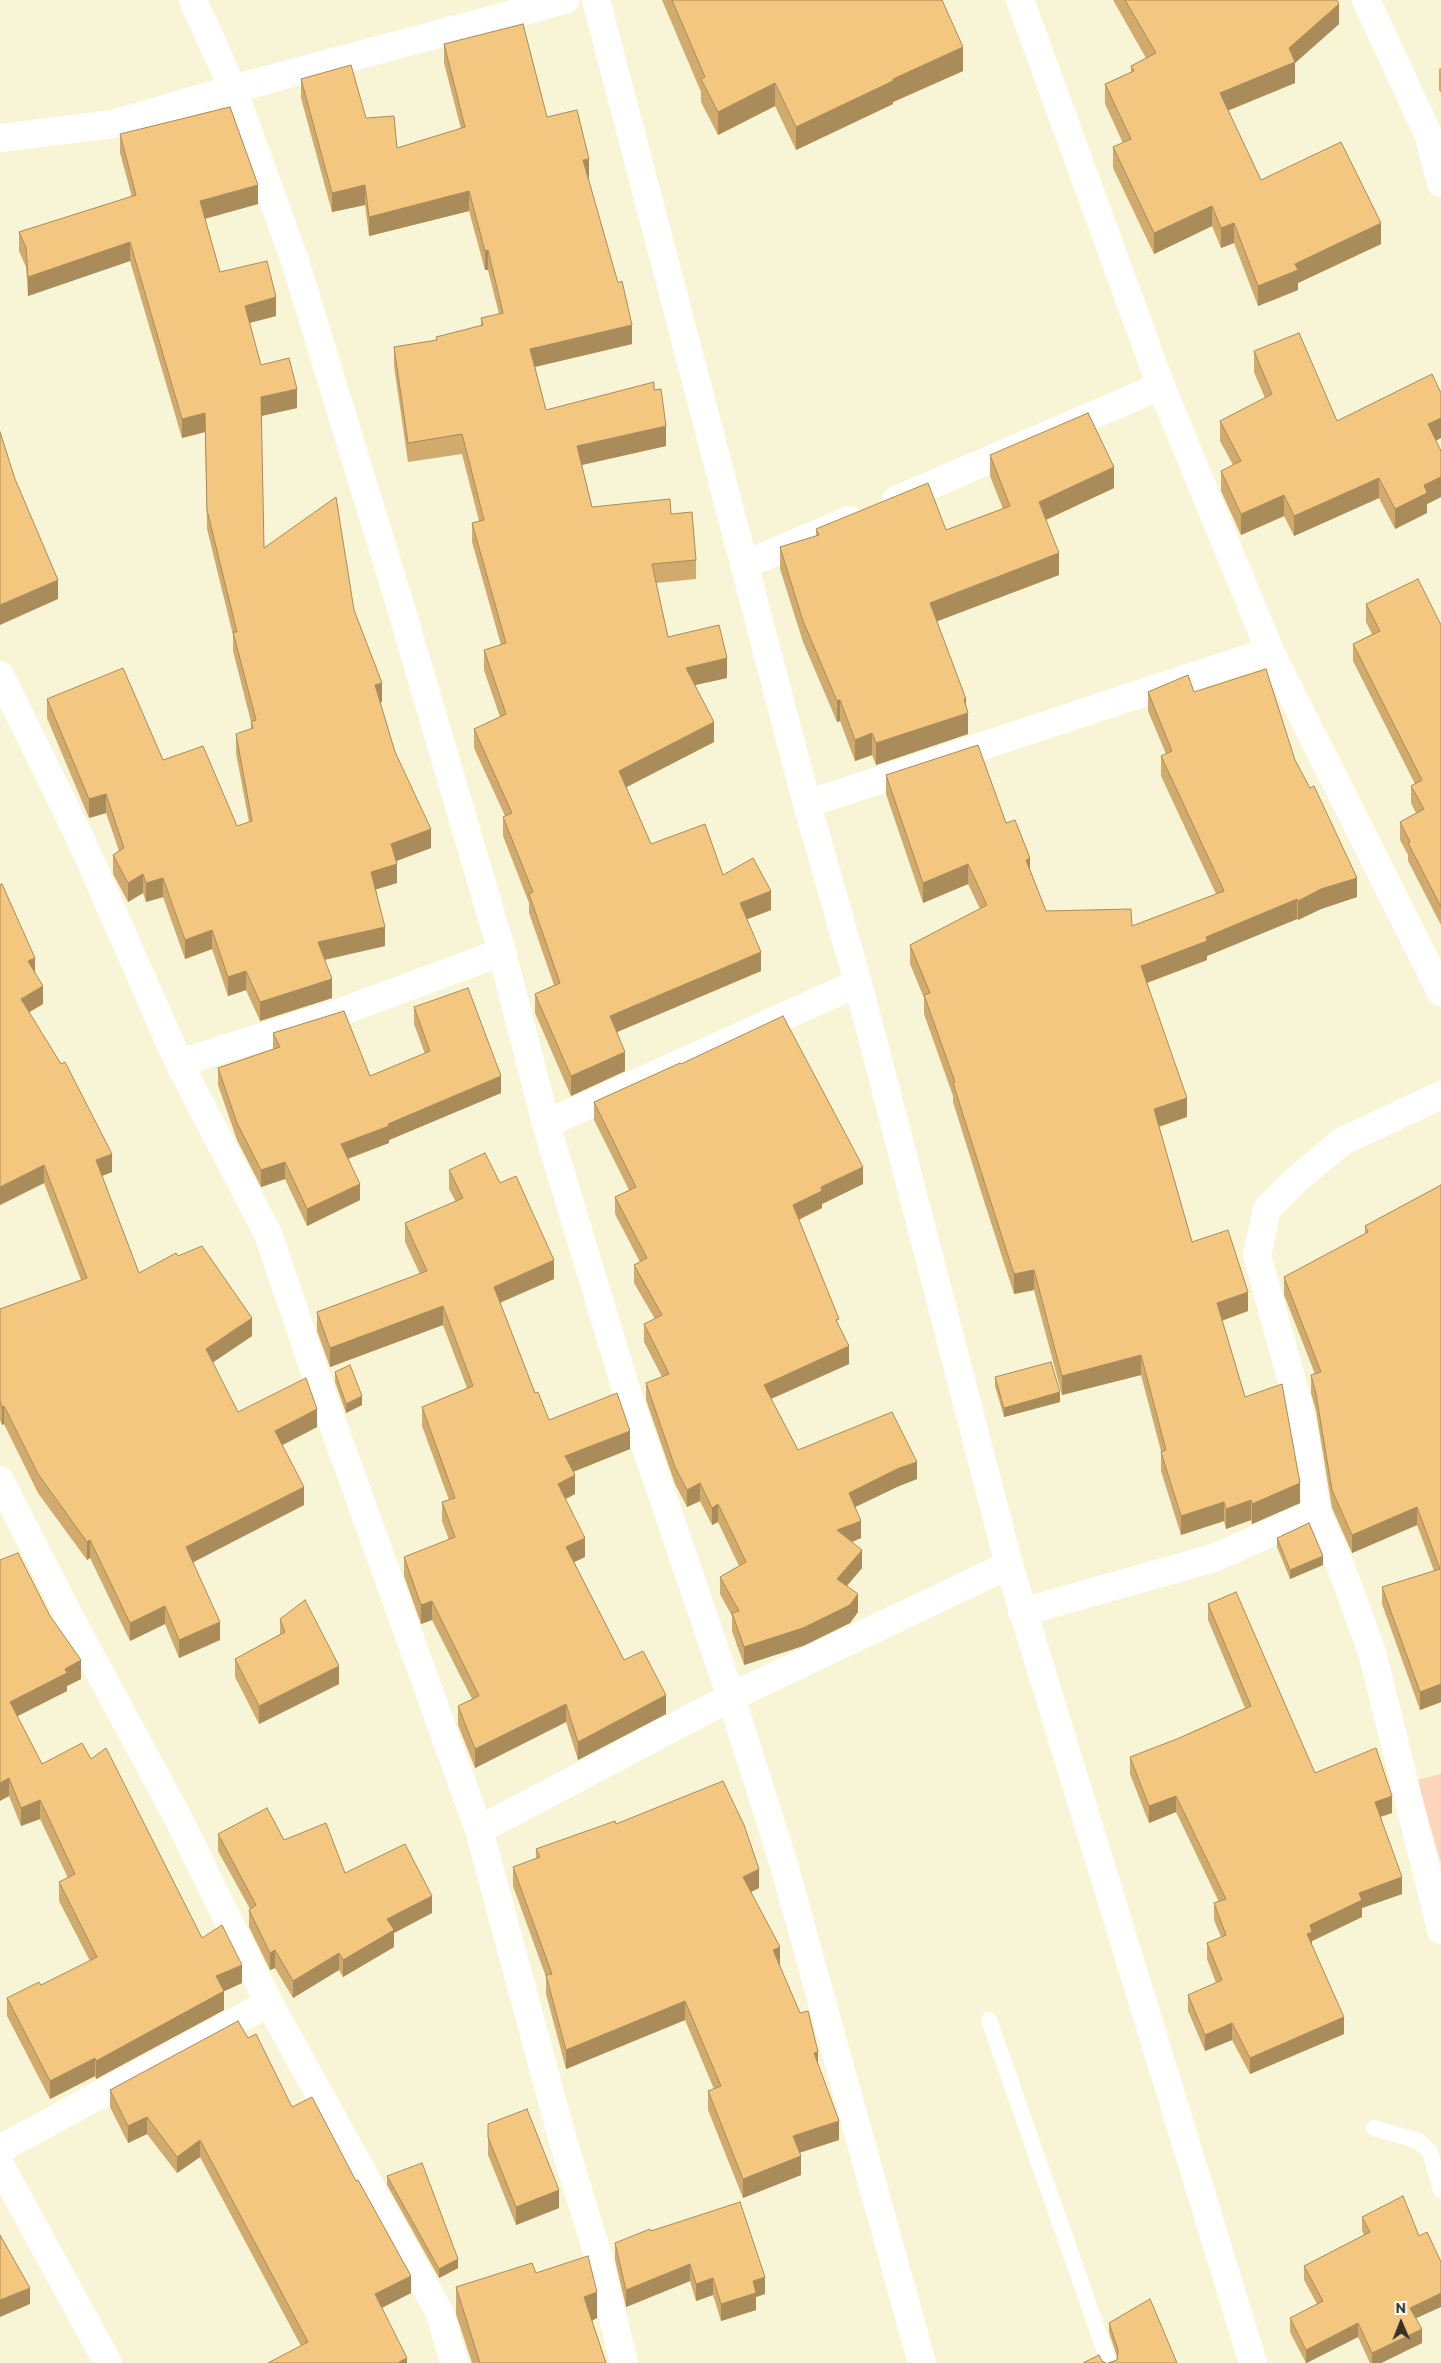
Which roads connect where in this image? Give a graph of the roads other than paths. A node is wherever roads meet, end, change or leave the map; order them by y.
1 (193, 0) edge
2 (565, 0) edge
3 (596, 0) edge
4 (1020, 0) edge
5 (1366, 0) edge
6 (232, 89) junction
7 (0, 138) edge
8 (1441, 183) edge
9 (1161, 386) junction
10 (744, 565) junction
11 (1270, 650) junction
12 (0, 675) edge
13 (807, 804) junction
14 (502, 952) junction
15 (858, 983) junction
16 (1441, 992) edge
17 (179, 1064) junction
18 (1441, 1095) edge
19 (546, 1124) junction
20 (0, 1480) edge
21 (1317, 1512) junction
22 (1009, 1565) junction
23 (1022, 1612) junction
24 (731, 1697) junction
25 (479, 1830) junction
26 (1441, 1930) edge
27 (269, 2003) junction
28 (989, 2020) dead end
29 (1374, 2128) dead end
30 (0, 2149) edge
31 (0, 2165) edge
32 (1441, 2190) edge
33 (108, 2363) edge
34 (454, 2363) edge
35 (624, 2363) edge
36 (922, 2363) edge
37 (1109, 2363) edge
38 (1253, 2363) edge

1 - 6 street
2 - 6 street
3 - 10 street
4 - 9 street
5 - 8 street
6 - 7 street
6 - 14 street
9 - 10 street
9 - 11 street
10 - 13 street
11 - 13 street
11 - 16 street
12 - 17 street
13 - 15 street
14 - 17 street
14 - 19 street
15 - 19 street
15 - 22 street
17 - 25 street
18 - 21 street
19 - 24 street
20 - 27 street
21 - 23 street
21 - 26 street
22 - 23 street
22 - 24 street
23 - 38 street
24 - 25 street
24 - 36 street
25 - 35 street
27 - 30 street
27 - 34 street
28 - 37 lane
29 - 32 lane
31 - 33 street

